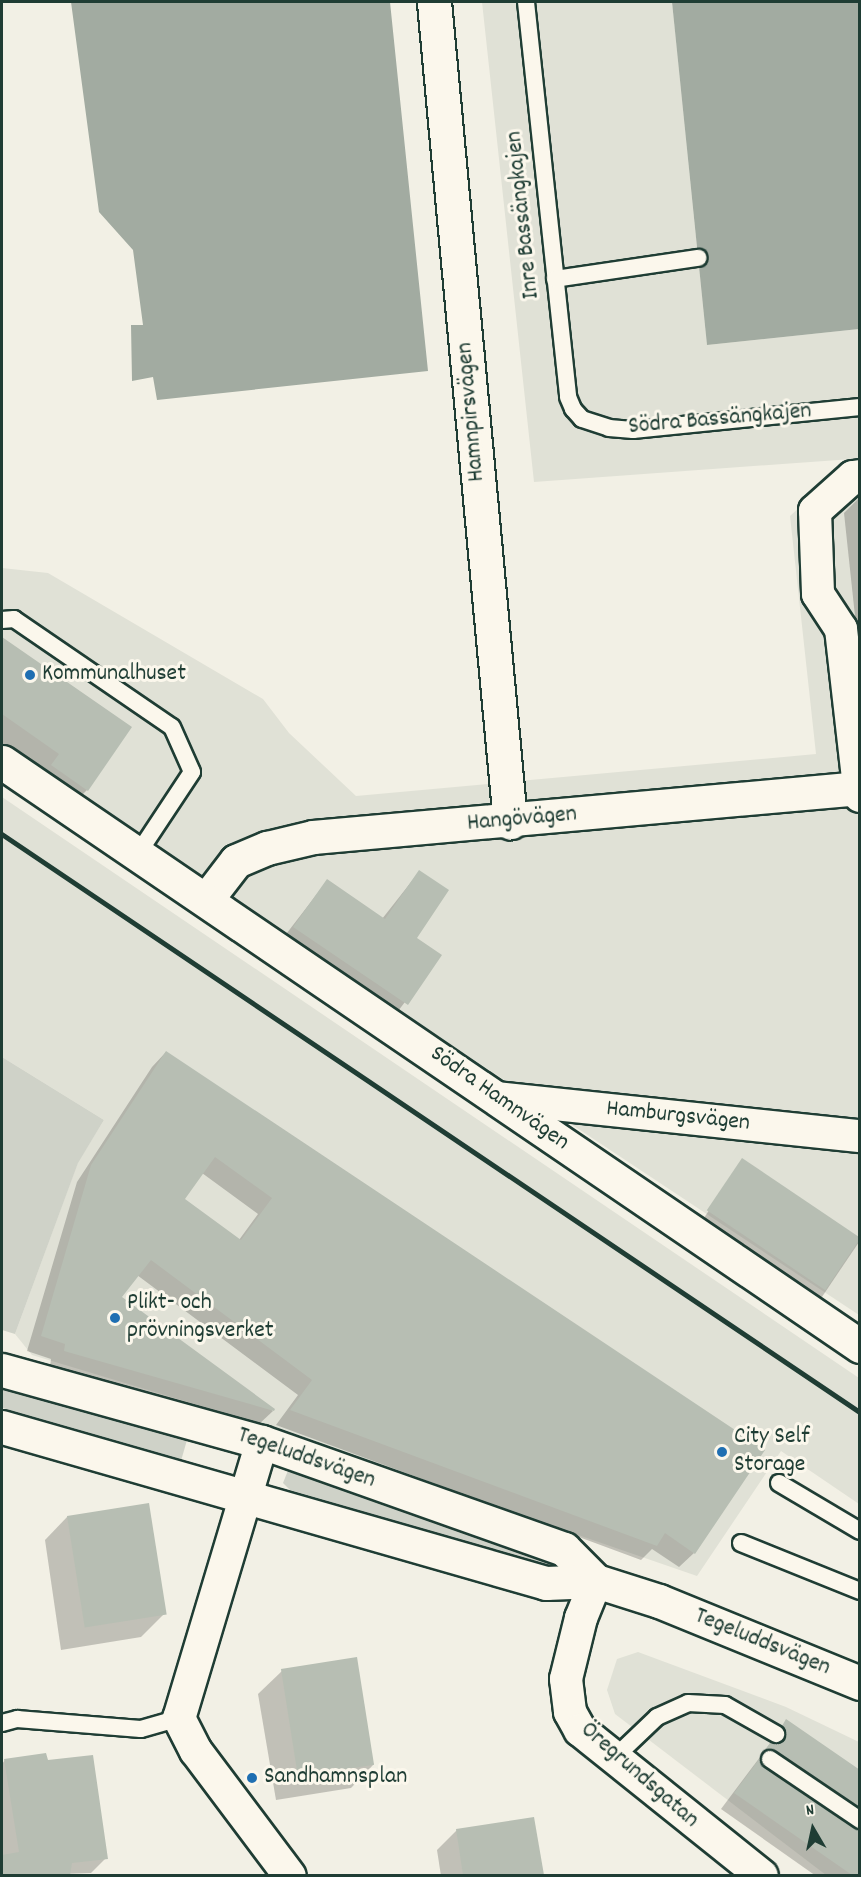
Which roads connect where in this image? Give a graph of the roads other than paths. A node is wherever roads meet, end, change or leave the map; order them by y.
1 (434, 2) edge
2 (526, 2) edge
3 (699, 258) dead end
4 (555, 279) junction
5 (860, 407) edge
6 (582, 419) joint
7 (856, 476) edge
8 (2, 620) edge
9 (2, 762) edge
10 (859, 788) edge
11 (860, 796) edge
12 (510, 822) junction
13 (137, 855) junction
14 (206, 900) junction
15 (497, 1098) junction
16 (860, 1136) edge
17 (860, 1346) edge
18 (2, 1370) edge
19 (2, 1427) edge
20 (262, 1443) junction
21 (779, 1483) dead end
22 (245, 1498) junction
23 (860, 1531) edge
24 (741, 1543) dead end
25 (596, 1581) junction
26 (860, 1591) edge
27 (860, 1683) edge
28 (179, 1718) junction
29 (2, 1723) edge
30 (776, 1734) dead end
31 (770, 1759) dead end
32 (612, 1760) junction
33 (860, 1820) edge
34 (290, 1875) edge
35 (762, 1875) edge

1 - 12 main road, Hamnpirsvägen
2 - 4 lane, Inre Bassängkajen
3 - 4 lane
4 - 6 lane, Inre Bassängkajen
5 - 6 lane, Södra Bassängkajen
7 - 10 street
8 - 13 lane
9 - 13 main road, Södra Hamnvägen
10 - 11 street
10 - 12 main road, Hangövägen
12 - 14 main road, Hangövägen
13 - 14 main road, Södra Hamnvägen
14 - 15 main road, Södra Hamnvägen
15 - 16 street, Hamburgsvägen
15 - 17 main road, Södra Hamnvägen
18 - 20 main road, Tegeluddsvägen
19 - 22 main road, Tegeluddsvägen
20 - 22 street
20 - 25 main road, Tegeluddsvägen
21 - 23 lane
22 - 25 main road, Tegeluddsvägen
22 - 28 street
24 - 26 lane
25 - 27 main road, Tegeluddsvägen
25 - 32 street, Öregrundsgatan
28 - 29 lane
28 - 34 street
30 - 32 lane
31 - 33 lane
32 - 35 street, Öregrundsgatan

